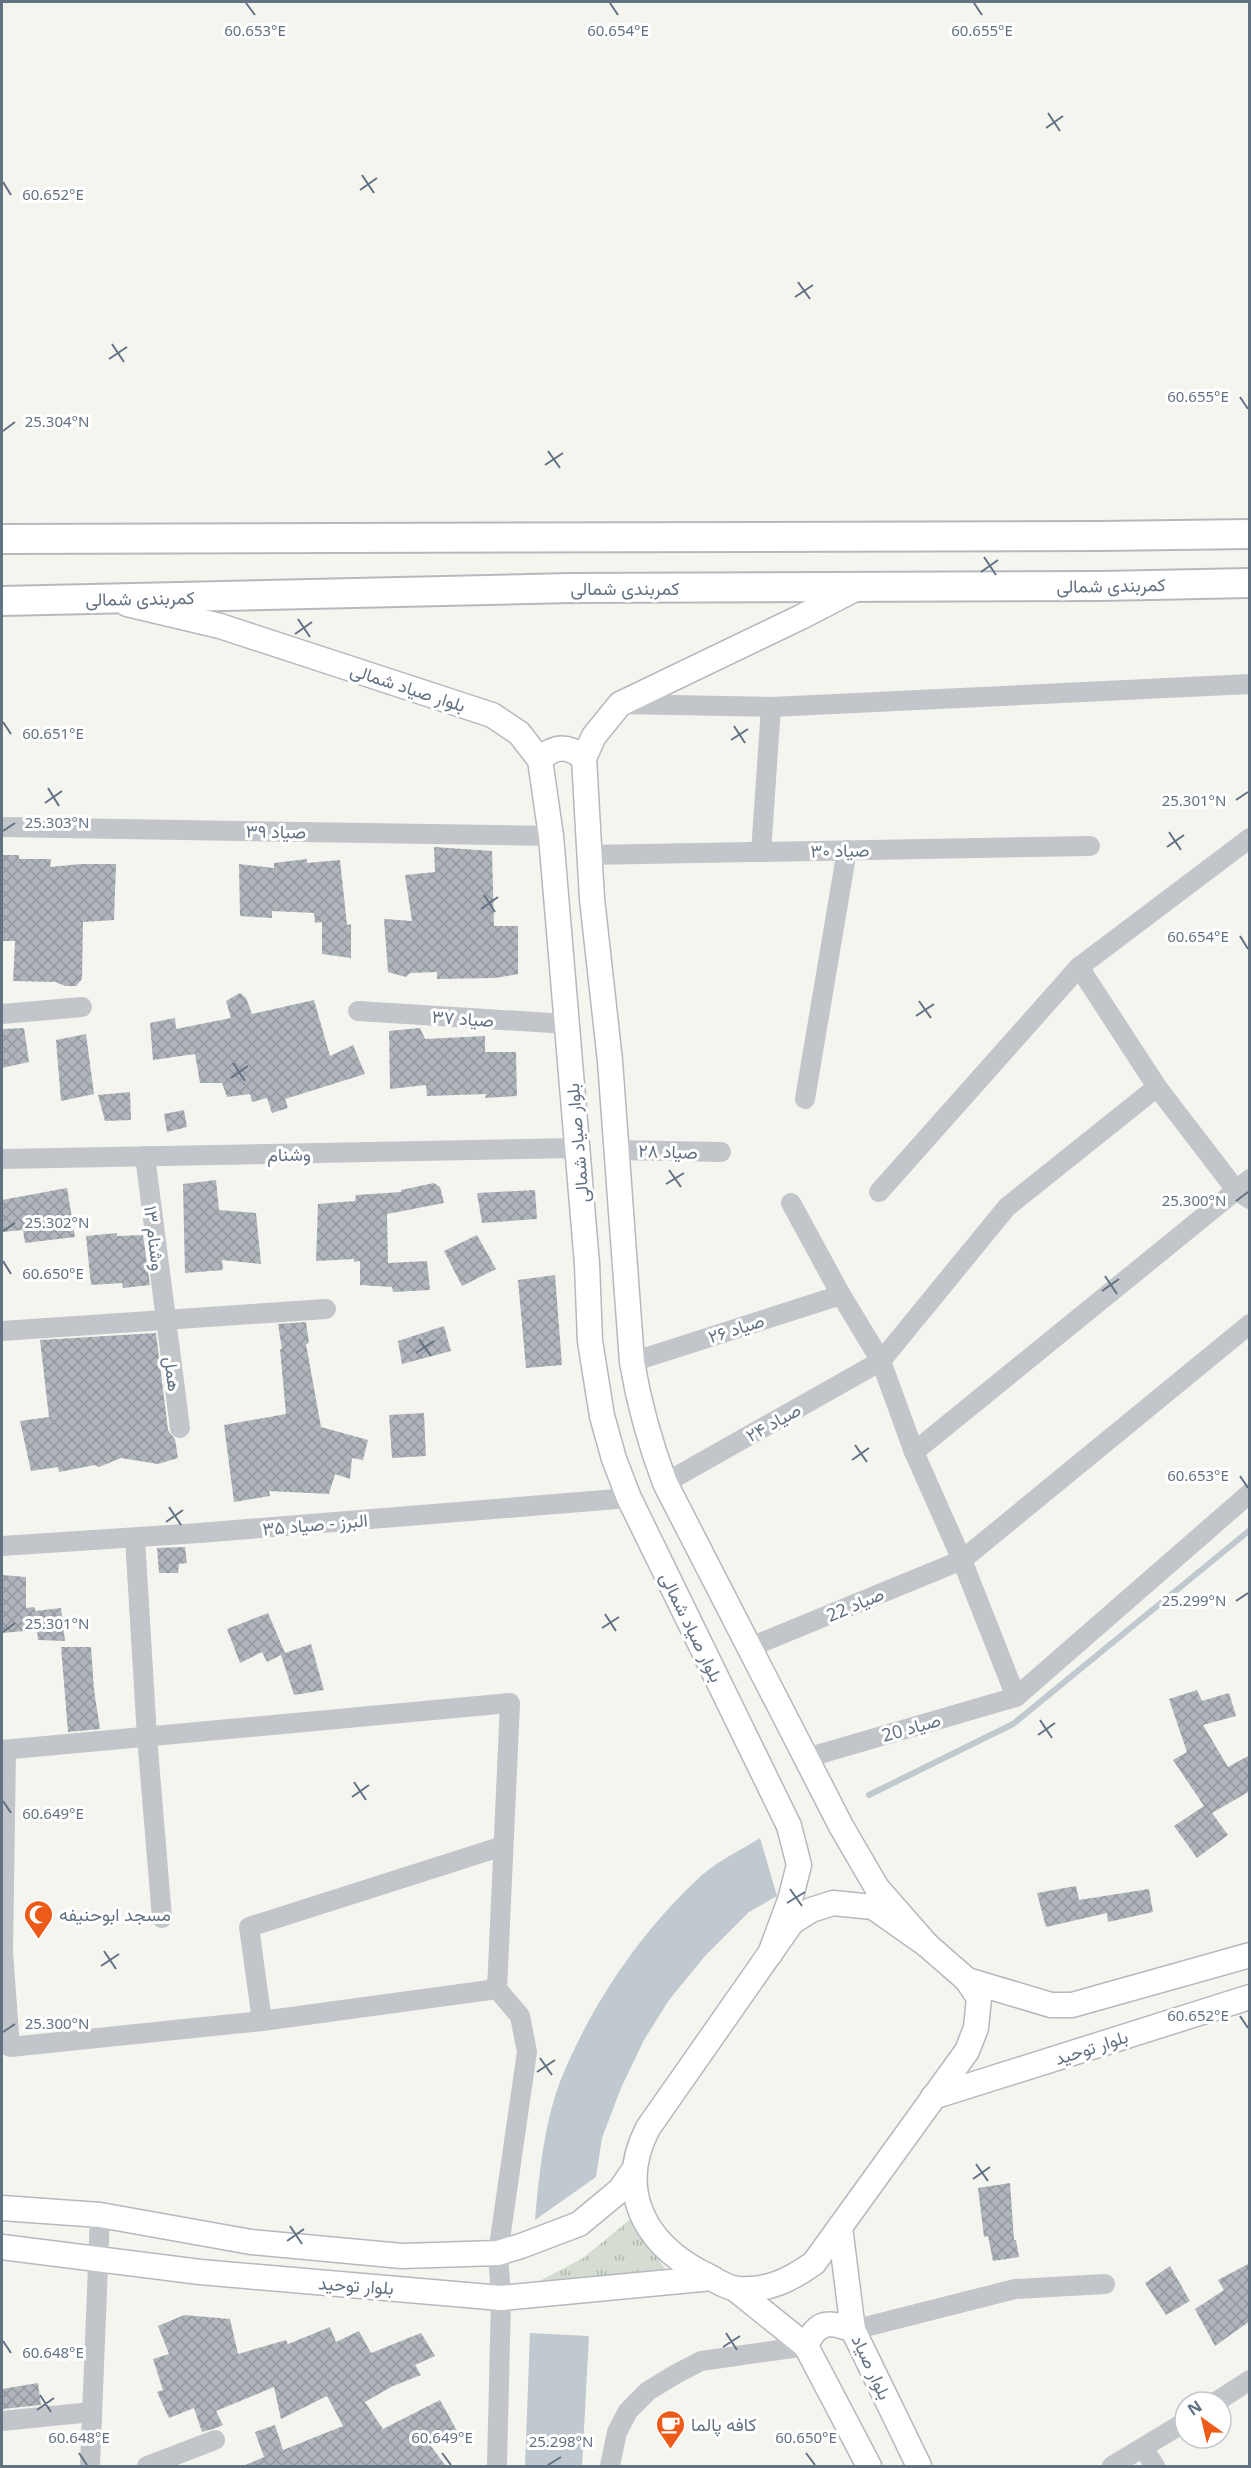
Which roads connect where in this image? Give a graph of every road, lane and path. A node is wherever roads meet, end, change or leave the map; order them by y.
1 (1250, 534) edge
2 (2, 539) edge
3 (1250, 583) edge
4 (861, 586) junction
5 (101, 598) junction
6 (2, 601) edge
7 (1250, 684) edge
8 (620, 704) junction
9 (771, 707) junction
10 (584, 758) junction
11 (540, 760) junction
12 (2, 827) edge
13 (551, 836) junction
14 (1250, 838) edge
15 (1090, 846) dead end
16 (847, 850) junction
17 (761, 852) junction
18 (589, 855) junction
19 (1079, 967) junction
20 (82, 1007) dead end
21 (358, 1011) dead end
22 (2, 1014) edge
23 (567, 1024) junction
24 (1157, 1087) junction
25 (805, 1099) dead end
26 (577, 1148) junction
27 (615, 1150) junction
28 (721, 1152) dead end
29 (145, 1156) junction
30 (2, 1159) edge
31 (1245, 1189) edge
32 (879, 1192) dead end
33 (791, 1203) dead end
34 (841, 1295) junction
35 (326, 1309) dead end
36 (166, 1320) junction
37 (1250, 1324) edge
38 (2, 1331) edge
39 (881, 1361) junction
40 (632, 1362) junction
41 (180, 1428) dead end
42 (914, 1452) junction
43 (665, 1483) junction
44 (1250, 1493) edge
45 (628, 1498) junction
46 (135, 1538) junction
47 (2, 1546) edge
48 (962, 1560) junction
49 (748, 1648) junction
50 (1016, 1696) junction
51 (147, 1737) junction
52 (4, 1750) edge
53 (806, 1758) junction
54 (503, 1846) junction
55 (162, 1918) dead end
56 (927, 1945) junction
57 (2, 1952) edge
58 (770, 1954) junction
59 (1250, 1955) edge
60 (967, 1980) junction
61 (496, 1989) junction
62 (1250, 1997) edge
63 (262, 2021) junction
64 (933, 2097) junction
65 (633, 2171) junction
66 (2, 2208) edge
67 (100, 2215) junction
68 (840, 2227) junction
69 (2, 2247) edge
70 (498, 2253) junction
71 (97, 2259) junction
72 (712, 2278) junction
73 (1105, 2284) dead end
74 (735, 2289) junction
75 (501, 2298) junction
76 (854, 2330) junction
77 (806, 2346) junction
78 (1250, 2380) edge
79 (1233, 2391) edge
80 (92, 2412) junction
81 (2, 2421) edge
82 (1173, 2429) edge
83 (215, 2440) dead end
84 (1143, 2448) junction
85 (90, 2466) edge
86 (147, 2466) edge
87 (497, 2466) edge
88 (610, 2466) edge
89 (868, 2466) edge
90 (919, 2466) edge
91 (1112, 2466) edge
92 (1155, 2466) edge

1 - 2 highway
3 - 4 highway, کمربندی شمالی
4 - 5 highway, کمربندی شمالی
4 - 8 main road
5 - 6 highway, کمربندی شمالی
5 - 11 main road, بلوار صیاد شمالی
7 - 9 street
8 - 9 street
8 - 10 main road
9 - 17 street
10 - 11 main road
10 - 18 main road, بلوار صیاد شمالی
11 - 13 main road, بلوار صیاد شمالی
12 - 13 street, صیاد ۳۹
13 - 23 main road, بلوار صیاد شمالی
14 - 19 street
15 - 16 street, صیاد ۳۰
16 - 17 street, صیاد ۳۰
16 - 25 street
17 - 18 street, صیاد ۳۰
18 - 27 main road, بلوار صیاد شمالی
19 - 24 street
19 - 32 street
20 - 22 street
21 - 23 street, صیاد ۳۷
23 - 26 main road, بلوار صیاد شمالی
24 - 31 street
24 - 39 street
26 - 29 street, وشنام
26 - 45 main road, بلوار صیاد شمالی
27 - 28 street, صیاد ۲۸
27 - 40 main road, بلوار صیاد شمالی
29 - 30 street, وشنام
29 - 36 street, وشنام ۱۳
31 - 42 street
33 - 34 street
34 - 39 street
34 - 40 street, صیاد ۲۶
35 - 36 street
36 - 38 street
36 - 41 street, همل
37 - 48 street, صیاد 22
39 - 42 street
39 - 43 street, صیاد ۲۴
40 - 43 main road, بلوار صیاد شمالی
42 - 48 street
43 - 49 main road, بلوار صیاد شمالی
44 - 50 street
45 - 46 street, البرز - صیاد ۳۵
45 - 58 main road, بلوار صیاد شمالی
46 - 47 street, البرز - صیاد ۳۵
46 - 51 street
48 - 49 street, صیاد 22
48 - 50 street
49 - 53 main road, بلوار صیاد شمالی
50 - 53 street, صیاد 20
51 - 52 street
51 - 54 street
51 - 55 street
52 - 57 street
53 - 56 main road, بلوار صیاد شمالی
54 - 61 street
54 - 63 street
56 - 58 main road
56 - 60 main road
57 - 63 street
58 - 65 main road
59 - 60 main road
60 - 64 main road
61 - 63 street
61 - 70 street
62 - 64 main road, بلوار توحید
64 - 68 main road
65 - 70 main road, بلوار توحید
65 - 72 main road
66 - 67 main road, بلوار توحید
67 - 70 main road, بلوار توحید
67 - 71 street
68 - 74 main road
68 - 76 main road, بلوار صیاد
69 - 71 main road, بلوار توحید
70 - 75 street
71 - 75 main road, بلوار توحید
71 - 80 street
72 - 74 main road
72 - 75 main road, بلوار توحید
73 - 76 street
74 - 77 main road
75 - 87 street
76 - 77 main road
76 - 90 main road, بلوار صیاد
77 - 88 street
77 - 89 main road
78 - 79 street
80 - 81 street
80 - 85 street
82 - 84 street
83 - 86 street
84 - 91 street
84 - 92 street

